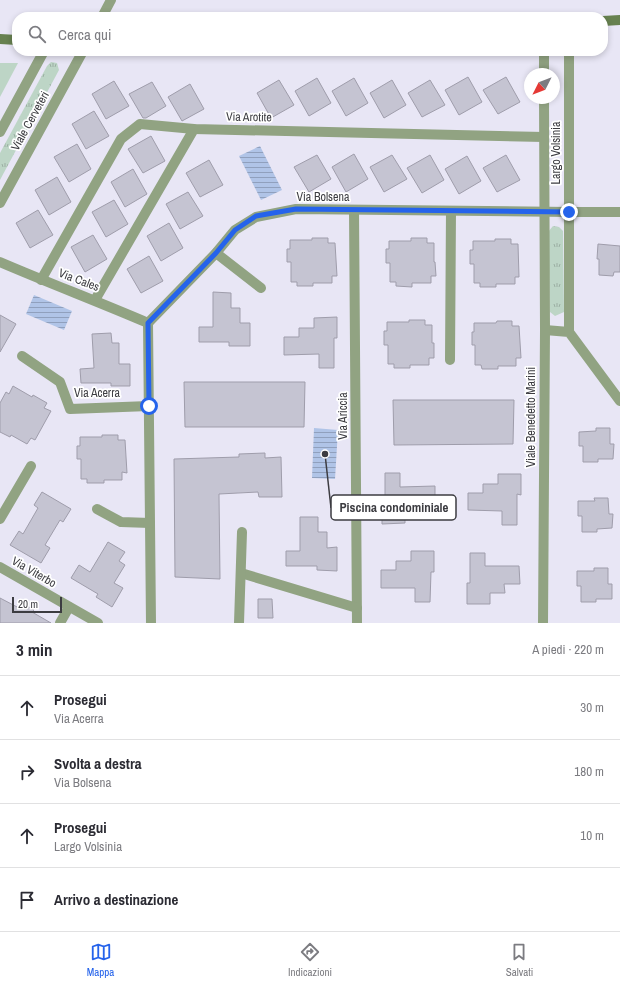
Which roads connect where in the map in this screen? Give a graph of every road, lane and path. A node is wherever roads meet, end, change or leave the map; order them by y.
1 (111, 0) edge
2 (105, 12) edge
3 (620, 20) edge
4 (608, 21) edge
5 (0, 39) edge
6 (12, 40) edge
7 (41, 56) edge
8 (81, 56) edge
9 (544, 56) edge
10 (569, 56) edge
11 (544, 68) edge
12 (544, 104) edge
13 (194, 129) junction
14 (0, 132) edge
15 (544, 137) junction
16 (0, 203) edge
17 (354, 210) junction
18 (451, 211) junction
19 (544, 211) junction
20 (569, 212) junction
21 (620, 212) edge
22 (216, 253) junction
23 (0, 262) edge
24 (41, 280) junction
25 (261, 288) dead end
26 (95, 300) junction
27 (148, 323) junction
28 (545, 330) junction
29 (569, 332) junction
30 (22, 356) dead end
31 (450, 360) dead end
32 (620, 401) edge
33 (149, 406) junction
34 (31, 466) dead end
35 (97, 509) dead end
36 (0, 519) edge
37 (150, 523) junction
38 (242, 532) dead end
39 (0, 568) edge
40 (241, 573) junction
41 (69, 607) junction
42 (357, 608) junction
43 (60, 623) edge
44 (98, 623) edge
45 (151, 623) edge
46 (239, 623) edge
47 (357, 623) edge
48 (543, 623) edge

1 - 2 street
3 - 4 street
5 - 6 street
7 - 14 street, Viale Cerveteri
8 - 16 street, Viale Cerveteri
9 - 11 street
10 - 20 street, Largo Volsinia
12 - 15 street, Largo Volsinia
13 - 15 street, Via Arotite
13 - 24 street, Via Arotite
13 - 26 street
15 - 19 street, Largo Volsinia
17 - 18 street, Via Bolsena
17 - 22 street, Via Bolsena
17 - 42 street, Via Ariccia
18 - 19 street, Via Bolsena
18 - 31 street
19 - 20 street
19 - 28 street, Viale Benedetto Marini
20 - 21 street
20 - 29 street
22 - 25 street
22 - 27 street, Via Bolsena
23 - 24 street, Via Cales
24 - 26 street, Via Cales
26 - 27 street, Via Cales
27 - 33 street
28 - 29 street
28 - 48 street, Viale Benedetto Marini
29 - 32 street
30 - 33 street, Via Acerra
33 - 37 street
34 - 36 street
35 - 37 street
37 - 45 street
38 - 40 street
39 - 41 street, Via Viterbo
40 - 42 street
40 - 46 street
41 - 43 street
41 - 44 street, Via Viterbo
42 - 47 street, Via Ariccia

